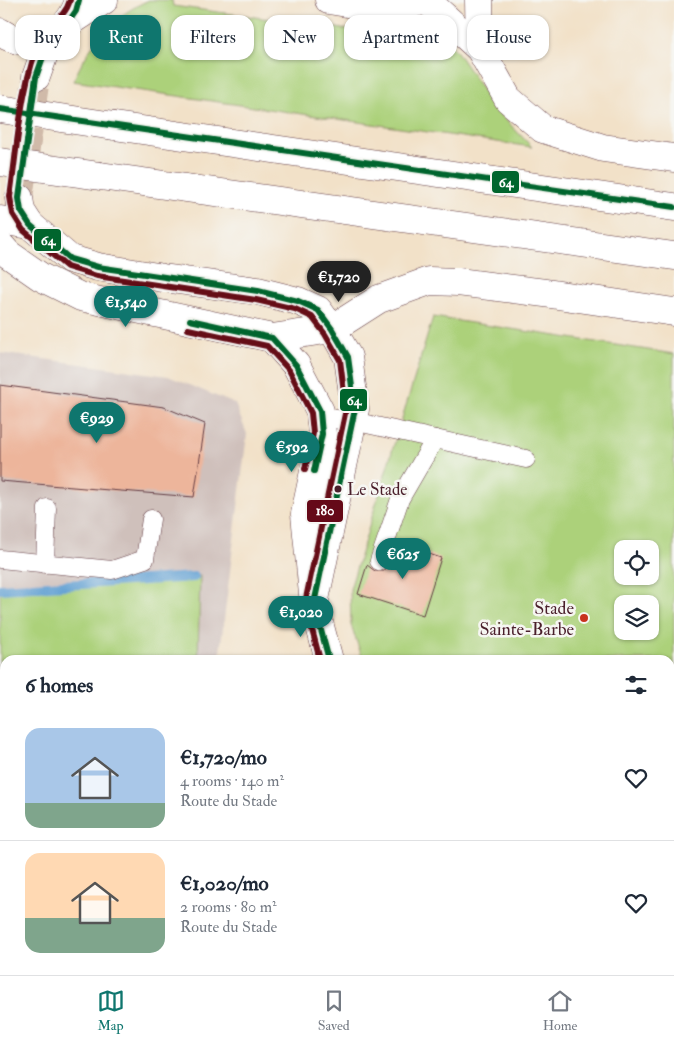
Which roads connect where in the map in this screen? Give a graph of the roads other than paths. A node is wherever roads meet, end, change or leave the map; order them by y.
1 (79, 0) edge
2 (104, 0) edge
3 (328, 0) edge
4 (426, 0) edge
5 (479, 0) edge
6 (72, 15) edge
7 (479, 15) edge
8 (80, 16) edge
9 (0, 32) edge
10 (467, 37) edge
11 (15, 39) edge
12 (44, 60) edge
13 (486, 60) edge
14 (36, 77) tunnel mouth
15 (0, 109) edge
16 (674, 158) edge
17 (0, 162) edge
18 (19, 198) tunnel mouth
19 (674, 207) edge
20 (0, 220) edge
21 (30, 225) junction
22 (3, 252) edge
23 (674, 256) edge
24 (674, 312) edge
25 (332, 329) junction
26 (272, 338) junction
27 (320, 417) junction
28 (353, 421) junction
29 (434, 439) junction
30 (526, 459) dead end
31 (46, 508) dead end
32 (151, 519) dead end
33 (0, 559) edge
34 (379, 561) dead end
35 (45, 564) junction
36 (314, 604) junction
37 (328, 655) edge

1 - 6 main road
2 - 8 main road
3 - 4 main road
4 - 10 main road
5 - 7 main road
9 - 11 main road
12 - 14 main road
13 - 16 main road
15 - 19 main road, bridge
17 - 23 main road, bridge
18 - 21 main road
20 - 21 main road
21 - 22 main road
21 - 25 main road
22 - 26 main road
24 - 25 main road
25 - 26 main road
25 - 28 main road
26 - 27 main road
27 - 28 lane
27 - 36 main road
28 - 29 lane
28 - 36 main road
29 - 30 lane
29 - 34 lane
31 - 35 lane
32 - 35 lane
33 - 35 lane
36 - 37 main road

